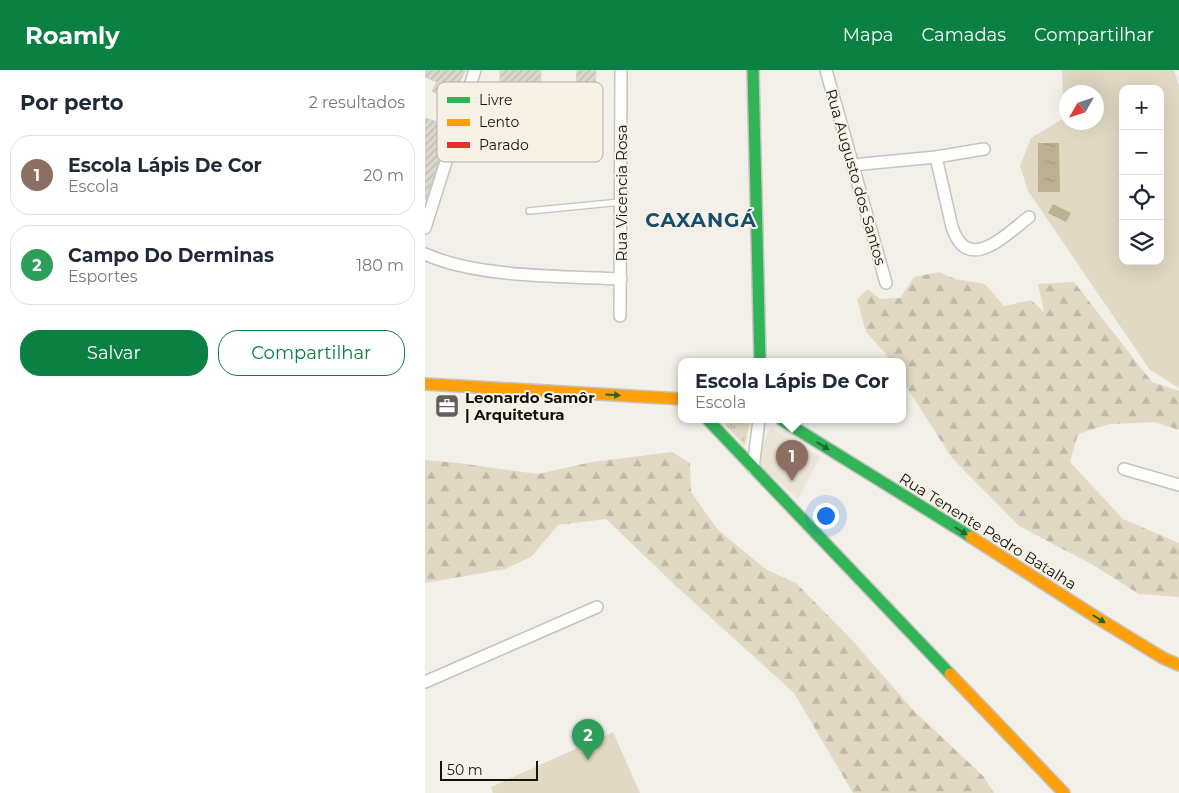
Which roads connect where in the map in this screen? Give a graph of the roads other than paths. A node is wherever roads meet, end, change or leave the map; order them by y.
1 (475, 70) edge
2 (621, 70) edge
3 (753, 70) edge
4 (826, 70) edge
5 (471, 82) edge
6 (984, 149) dead end
7 (937, 157) junction
8 (446, 162) edge
9 (852, 166) junction
10 (621, 202) junction
11 (529, 211) dead end
12 (1029, 217) dead end
13 (425, 228) edge
14 (425, 254) edge
15 (621, 279) junction
16 (886, 283) dead end
17 (619, 316) dead end
18 (760, 358) edge
19 (425, 384) edge
20 (678, 399) edge
21 (711, 423) edge
22 (759, 423) edge
23 (787, 423) edge
24 (753, 468) junction
25 (1124, 469) dead end
26 (1179, 486) edge
27 (597, 607) dead end
28 (1179, 665) edge
29 (425, 682) edge
30 (1064, 793) edge

1 - 5 street
2 - 10 street, Rua Vicencia Rosa
3 - 18 street
4 - 9 street, Rua Augusto dos Santos
6 - 7 street
7 - 9 street
7 - 12 street
8 - 13 street
9 - 16 street, Rua Augusto dos Santos
10 - 11 lane
10 - 15 street, Rua Vicencia Rosa
14 - 15 street
15 - 17 street, Rua Vicencia Rosa
19 -> 20 street
21 - 24 street
22 - 24 street
23 -> 28 street, Rua Tenente Pedro Batalha
24 - 30 street
25 - 26 street
27 - 29 street

